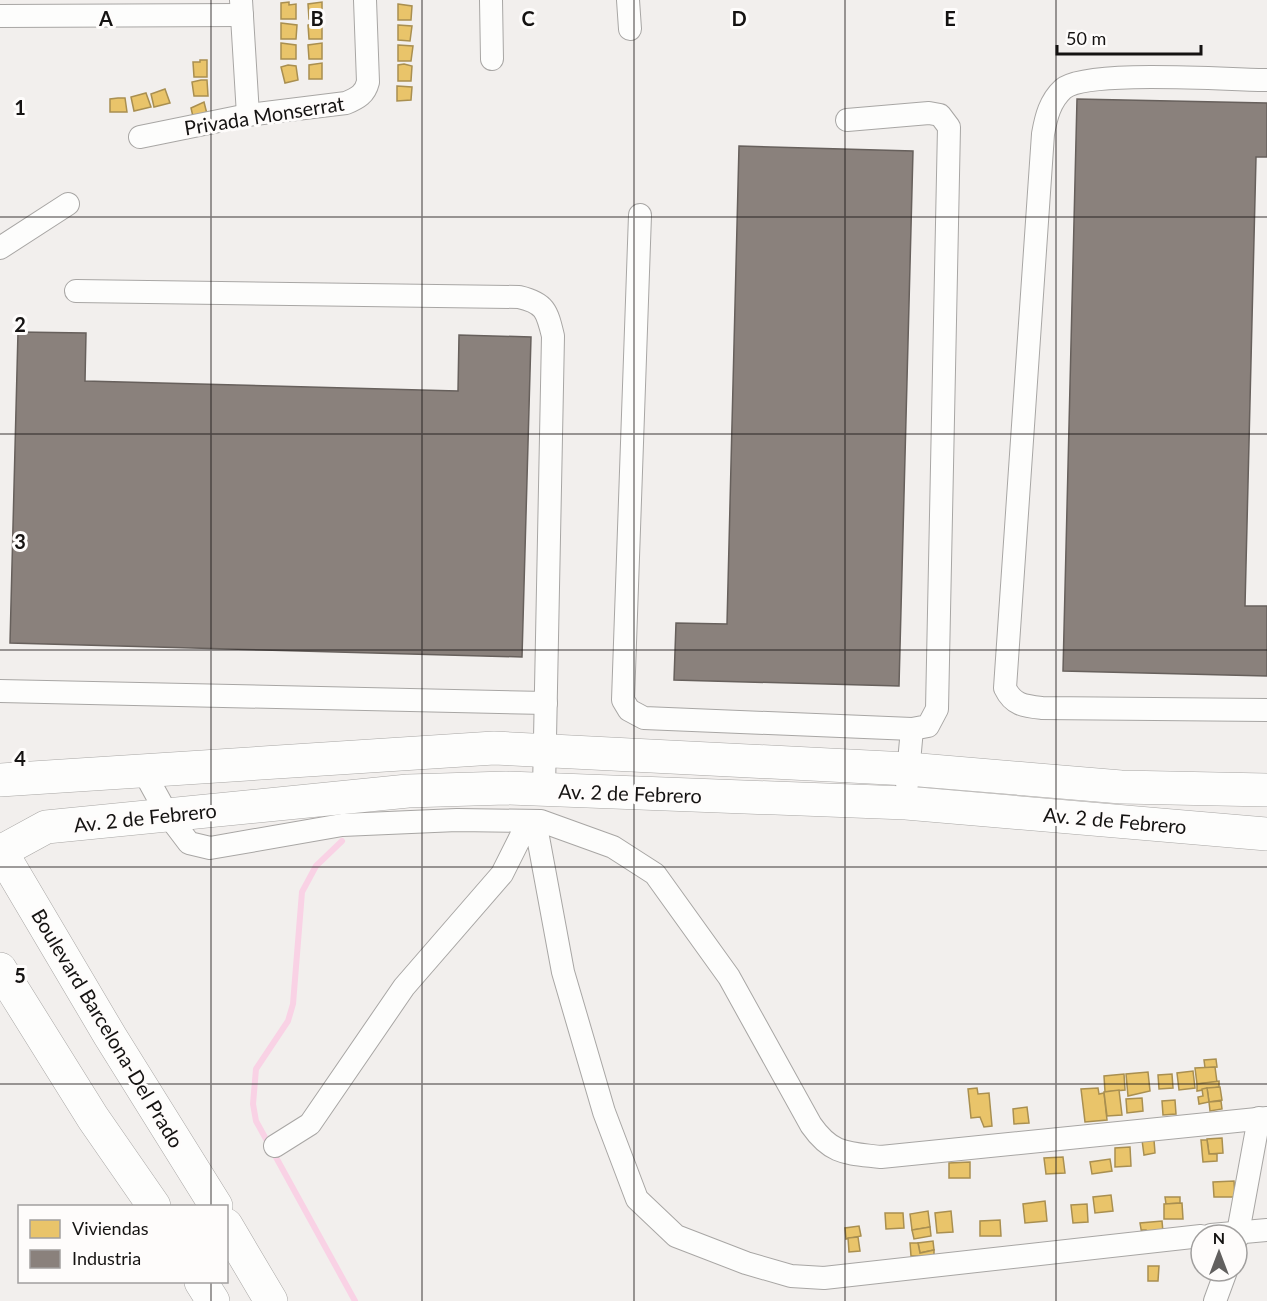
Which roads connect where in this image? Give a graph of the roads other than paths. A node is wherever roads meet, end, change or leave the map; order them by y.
1 (365, 0) edge
2 (491, 0) edge
3 (628, 0) edge
4 (242, 7) edge
5 (0, 16) edge
6 (630, 29) dead end
7 (492, 59) dead end
8 (1267, 80) edge
9 (248, 115) junction
10 (847, 120) dead end
11 (140, 137) dead end
12 (68, 204) dead end
13 (640, 215) dead end
14 (0, 248) edge
15 (76, 291) dead end
16 (0, 691) edge
17 (546, 703) junction
18 (1267, 710) edge
19 (912, 729) junction
20 (543, 750) junction
21 (908, 769) junction
22 (144, 772) junction
23 (0, 780) edge
24 (544, 789) junction
25 (1267, 790) edge
26 (906, 803) junction
27 (167, 814) junction
28 (1267, 834) edge
29 (0, 851) edge
30 (0, 969) edge
31 (1263, 1118) edge
32 (275, 1146) dead end
33 (153, 1205) edge
34 (215, 1205) edge
35 (1241, 1223) edge
36 (228, 1228) edge
37 (1267, 1230) edge
38 (1249, 1233) edge
39 (1189, 1237) edge
40 (202, 1283) edge
41 (1222, 1283) edge
42 (213, 1301) edge
43 (272, 1301) edge
44 (1215, 1301) edge

1 - 9 street, Privada Monserrat
2 - 7 street
3 - 6 street
4 - 5 street
4 - 9 street
8 - 18 street
9 - 11 street, Privada Monserrat
10 - 19 street
12 - 14 street
13 - 19 street
15 - 17 street
16 - 17 street
17 - 20 street
19 - 21 street
20 - 21 main road, Av. 2 de Febrero
20 - 22 main road, Av. 2 de Febrero
20 - 24 street
21 - 25 main road, Av. 2 de Febrero
21 - 26 street
22 - 23 main road, Av. 2 de Febrero
22 - 27 street
24 - 26 main road, Av. 2 de Febrero
24 - 27 main road, Av. 2 de Febrero
26 - 28 main road, Av. 2 de Febrero
27 - 29 main road, Av. 2 de Febrero
27 - 31 street
29 - 34 main road, Boulevard Barcelona-Del Prado
30 - 33 main road
31 - 35 street
32 - 39 street
36 - 43 main road
37 - 38 street
40 - 42 main road
41 - 44 street

